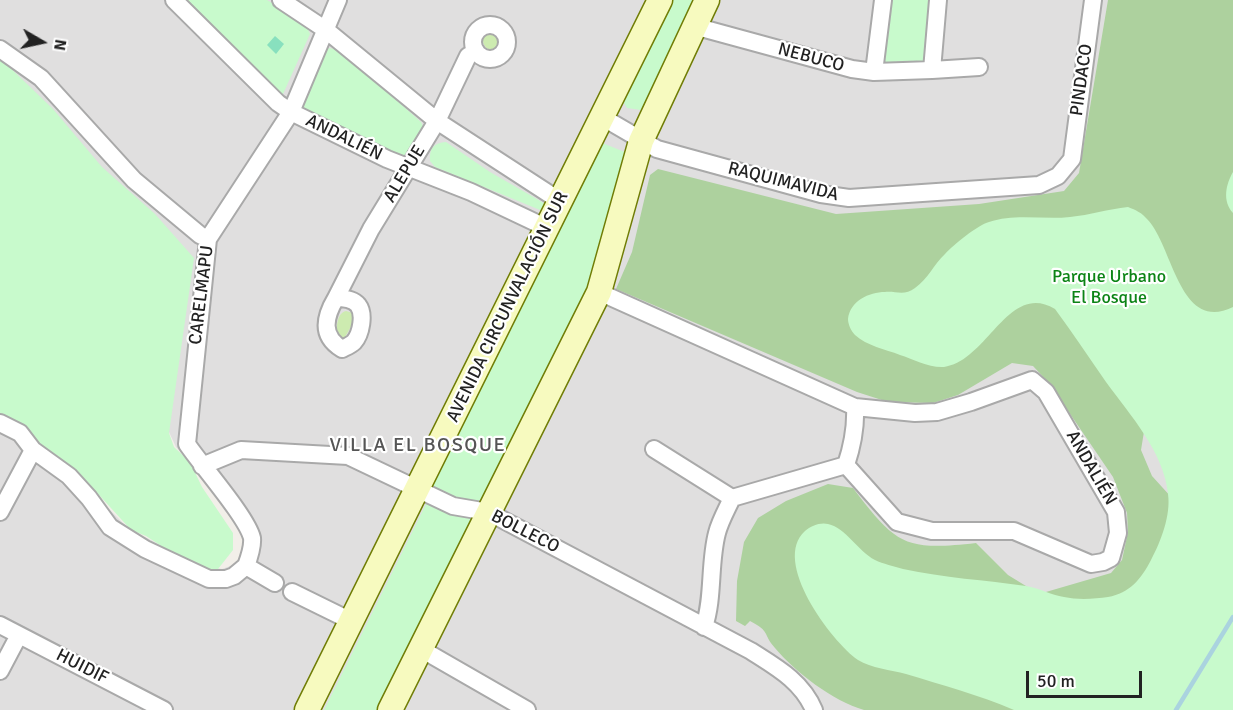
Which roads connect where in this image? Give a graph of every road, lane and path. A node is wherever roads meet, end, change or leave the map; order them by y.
1 (174, 0) edge
2 (281, 0) edge
3 (338, 0) edge
4 (660, 0) edge
5 (707, 0) edge
6 (883, 0) edge
7 (938, 0) edge
8 (1093, 0) edge
9 (694, 26) junction
10 (326, 30) junction
11 (0, 49) edge
12 (476, 51) dead end
13 (979, 68) dead end
14 (932, 70) junction
15 (874, 72) junction
16 (291, 112) junction
17 (602, 117) junction
18 (437, 121) junction
19 (641, 141) junction
20 (1072, 159) joint
21 (410, 168) junction
22 (560, 201) junction
23 (547, 228) junction
24 (208, 239) junction
25 (599, 292) junction
26 (336, 298) dead end
27 (855, 407) junction
28 (0, 423) edge
29 (654, 449) dead end
30 (33, 450) junction
31 (846, 465) junction
32 (202, 466) junction
33 (417, 489) junction
34 (732, 498) junction
35 (0, 512) edge
36 (488, 512) junction
37 (246, 566) junction
38 (275, 583) dead end
39 (292, 592) dead end
40 (351, 621) junction
41 (0, 625) edge
42 (704, 627) junction
43 (19, 635) junction
44 (421, 649) junction
45 (0, 671) edge
46 (155, 708) edge
47 (307, 710) edge
48 (390, 710) edge
49 (527, 710) edge
50 (814, 710) edge

1 - 16 street, ANDALIÉN
2 - 10 street
3 - 10 street, CARELMAPU
4 - 17 main road, AVENIDA CIRCUNVALACIÓN SUR
5 - 9 main road
6 - 15 street
7 - 14 street
8 - 20 street, PINDACO
9 - 15 street, NEBUCO
9 - 19 main road
10 - 16 street, CARELMAPU
10 - 18 street
11 - 24 street
12 - 18 street, ALEPUE
13 - 14 street, NEBUCO
14 - 15 street, NEBUCO
16 - 21 street, ANDALIÉN
16 - 24 street, CARELMAPU
17 - 19 street, RAQUIMAVIDA
17 - 22 main road, AVENIDA CIRCUNVALACIÓN SUR
18 - 21 street, ALEPUE
18 - 22 street
19 - 20 street, RAQUIMAVIDA
19 - 25 main road
21 - 23 street, ANDALIÉN
21 - 26 street, ALEPUE
22 - 23 main road, AVENIDA CIRCUNVALACIÓN SUR
23 - 33 main road, AVENIDA CIRCUNVALACIÓN SUR
24 - 32 street, CARELMAPU
25 - 27 street, ANDALIÉN
25 - 36 main road
27 - 31 street
27 - 31 street, ANDALIÉN
28 - 30 street
29 - 34 street
30 - 35 street
30 - 37 street
31 - 34 street
32 - 33 street, BOLLECO
32 - 37 street, CARELMAPU
33 - 36 street, BOLLECO
33 - 40 main road, AVENIDA CIRCUNVALACIÓN SUR
34 - 42 street
36 - 42 street, BOLLECO
36 - 44 main road
37 - 38 street
39 - 40 street
40 - 47 main road, AVENIDA CIRCUNVALACIÓN SUR
41 - 43 street, HUIDIF
42 - 50 street, BOLLECO
43 - 45 street
43 - 46 street, HUIDIF
44 - 48 main road
44 - 49 street

